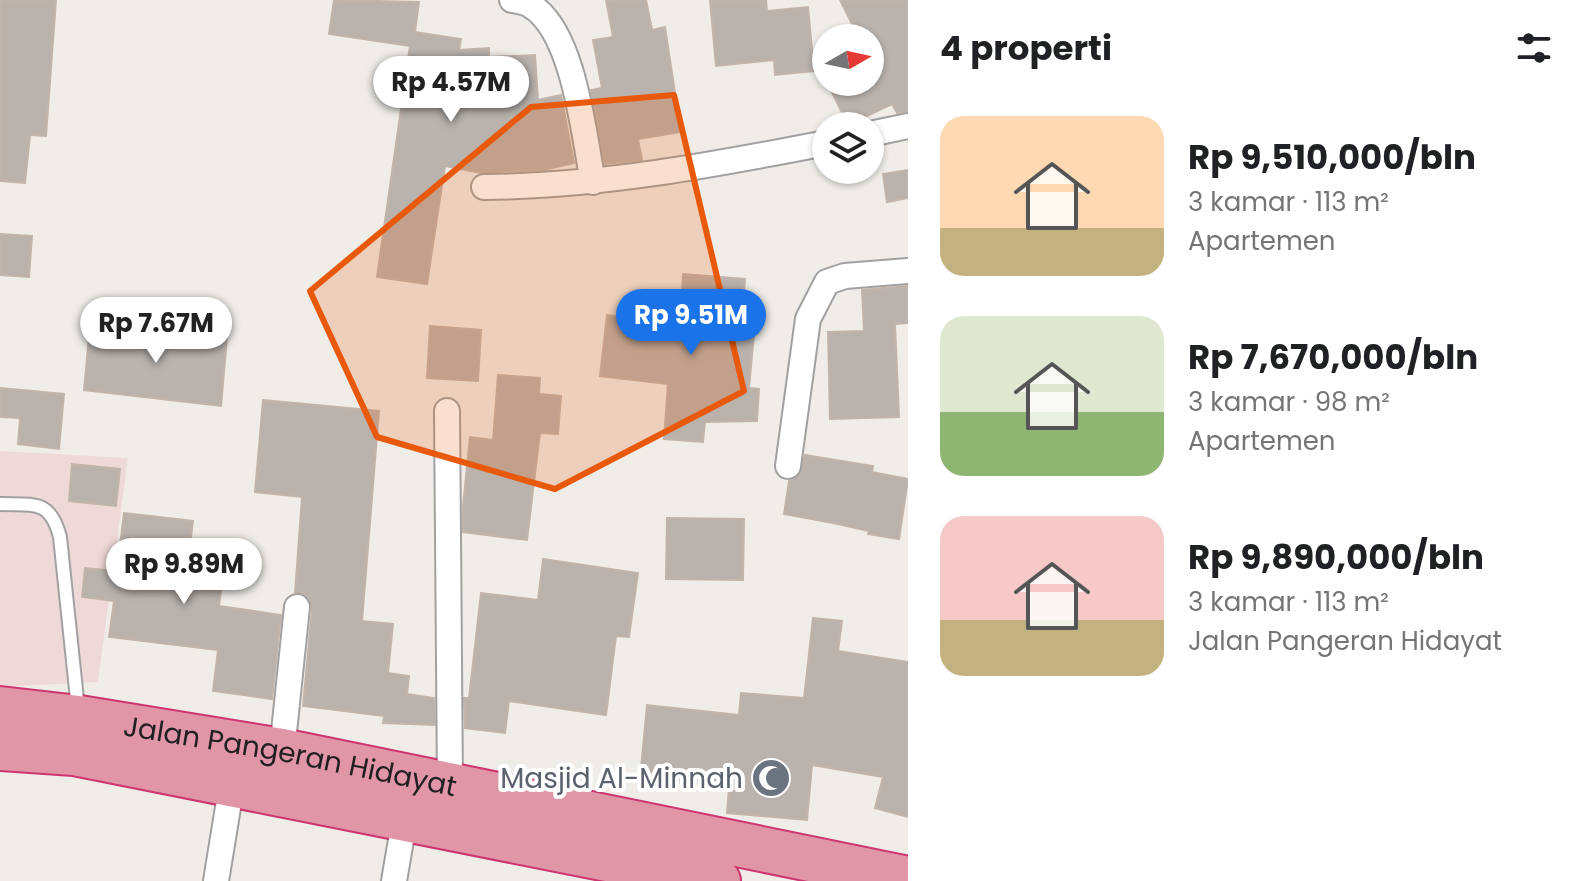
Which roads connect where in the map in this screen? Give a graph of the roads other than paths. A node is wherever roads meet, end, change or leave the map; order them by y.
1 (512, 0) edge
2 (908, 126) edge
3 (884, 131) edge
4 (812, 146) edge
5 (593, 182) junction
6 (484, 187) dead end
7 (908, 271) edge
8 (447, 411) dead end
9 (788, 466) dead end
10 (0, 504) edge
11 (297, 607) dead end
12 (0, 709) edge
13 (76, 736) junction
14 (0, 748) edge
15 (282, 751) junction
16 (232, 783) junction
17 (450, 786) junction
18 (405, 817) junction
19 (692, 868) edge
20 (908, 879) edge
21 (216, 881) edge
22 (394, 881) edge

1 - 5 street
2 - 3 street
4 - 5 street
5 - 6 street
7 - 9 street
8 - 17 street
10 - 13 lane
11 - 15 street
12 - 13 highway, Jalan Pangeran Hidayat
13 - 14 highway, Jalan Pangeran Hidayat
13 - 15 highway, Jalan Pangeran Hidayat
13 - 16 highway, Jalan Pangeran Hidayat
15 - 17 highway, Jalan Pangeran Hidayat
16 - 18 highway, Jalan Pangeran Hidayat
16 - 21 street
17 - 19 highway, Jalan Pangeran Hidayat
18 - 19 highway, Jalan Pangeran Hidayat
18 - 22 street
19 - 20 highway, Jalan Pangeran Hidayat

